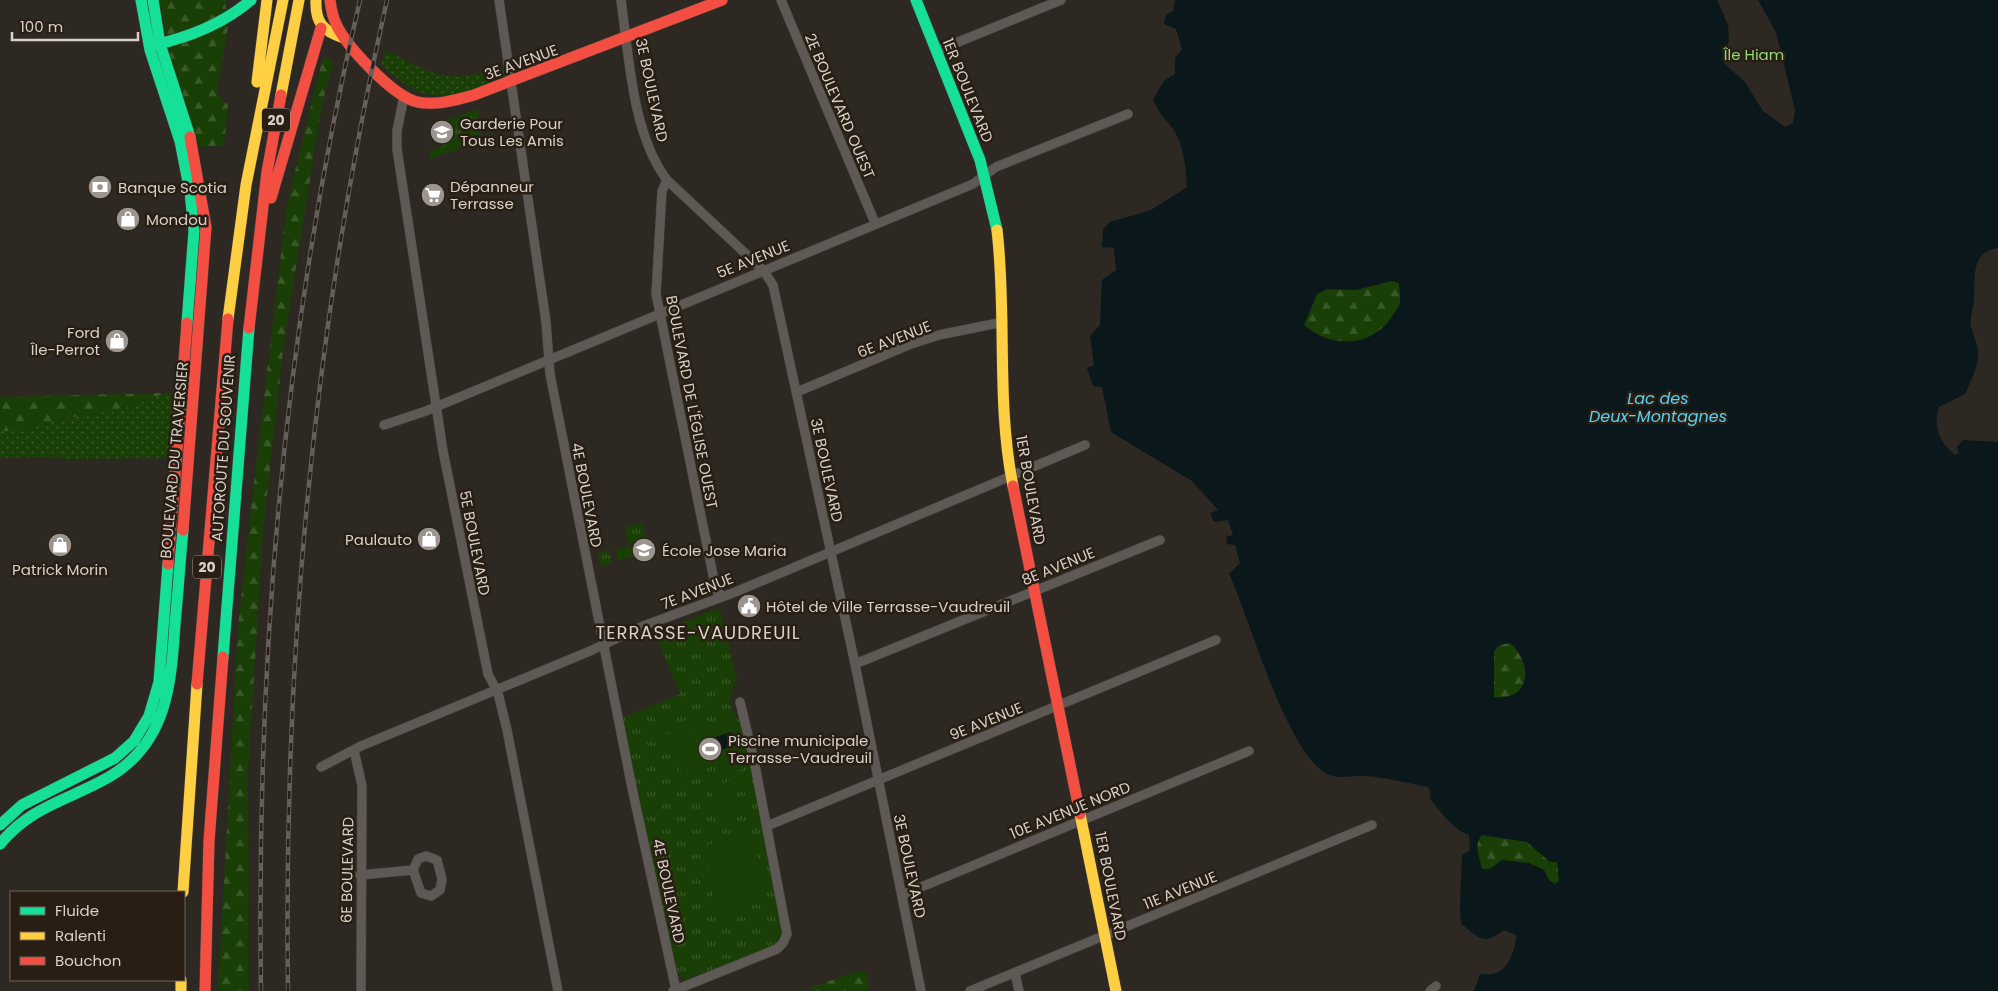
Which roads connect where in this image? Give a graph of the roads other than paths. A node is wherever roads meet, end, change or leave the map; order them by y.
1 (142, 0) edge
2 (153, 0) edge
3 (251, 0) edge
4 (267, 0) edge
5 (283, 0) edge
6 (299, 0) edge
7 (316, 0) edge
8 (329, 0) edge
9 (499, 0) edge
10 (621, 0) edge
11 (722, 0) edge
12 (781, 0) edge
13 (916, 0) edge
14 (1060, 0) edge
15 (321, 28) junction
16 (344, 38) junction
17 (627, 40) junction
18 (160, 44) junction
19 (149, 50) junction
20 (936, 52) junction
21 (510, 81) junction
22 (404, 96) junction
23 (1128, 114) dead end
24 (250, 166) junction
25 (985, 176) junction
26 (667, 180) junction
27 (874, 223) junction
28 (258, 240) junction
29 (763, 270) junction
30 (659, 313) junction
31 (1003, 322) junction
32 (550, 359) junction
33 (797, 392) junction
34 (437, 405) junction
35 (384, 425) dead end
36 (1085, 445) dead end
37 (1011, 476) junction
38 (1160, 540) dead end
39 (830, 551) junction
40 (1034, 591) junction
41 (722, 596) junction
42 (1216, 640) dead end
43 (603, 645) junction
44 (855, 664) junction
45 (496, 689) junction
46 (740, 702) dead end
47 (1058, 706) junction
48 (354, 750) junction
49 (1249, 751) dead end
50 (321, 767) dead end
51 (878, 779) junction
52 (69, 788) junction
53 (1082, 821) junction
54 (0, 825) edge
55 (1372, 825) dead end
56 (767, 826) junction
57 (0, 844) edge
58 (412, 870) junction
59 (360, 875) junction
60 (183, 891) edge
61 (902, 895) junction
62 (1105, 936) junction
63 (1015, 973) junction
64 (675, 990) edge
65 (205, 991) edge
66 (361, 991) edge
67 (558, 991) edge
68 (921, 991) edge
69 (970, 991) edge
70 (1019, 991) edge
71 (1116, 991) edge

1 - 19 main road, BOULEVARD DU TRAVERSIER
2 - 18 main road, BOULEVARD DU TRAVERSIER
3 - 18 main road
4 - 24 main road
5 - 24 main road, AUTOROUTE DU SOUVENIR / 20
6 - 28 main road, AUTOROUTE DU SOUVENIR / 20
7 - 15 main road
8 - 15 main road, 3E AVENUE
8 - 16 main road, 3E AVENUE
9 - 21 street, 4E BOULEVARD
10 - 17 street, 3E BOULEVARD
11 - 17 main road, 3E AVENUE
12 - 27 street, 2E BOULEVARD OUEST
13 - 20 main road, 1ER BOULEVARD
14 - 20 street
15 - 16 main road, 3E AVENUE
15 - 28 main road
16 - 22 main road, 3E AVENUE
17 - 21 main road, 3E AVENUE
17 - 26 street, 3E BOULEVARD
18 - 19 main road
18 - 52 main road, BOULEVARD DU TRAVERSIER
19 - 52 main road, BOULEVARD DU TRAVERSIER
20 - 25 main road, 1ER BOULEVARD
21 - 22 main road, 3E AVENUE
21 - 32 street, 4E BOULEVARD
22 - 34 street, 5E BOULEVARD
23 - 25 street, 5E AVENUE
24 - 60 main road, AUTOROUTE DU SOUVENIR / 20
25 - 27 street, 5E AVENUE
25 - 31 main road, 1ER BOULEVARD
26 - 29 street, 3E BOULEVARD
26 - 30 street, BOULEVARD DE L'ÉGLISE OUEST
27 - 29 street, 5E AVENUE
28 - 65 main road, AUTOROUTE DU SOUVENIR / 20
29 - 30 street, 5E AVENUE
29 - 33 street, 3E BOULEVARD
30 - 32 street, 5E AVENUE
30 - 41 street, BOULEVARD DE L'ÉGLISE OUEST
31 - 33 street, 6E AVENUE
31 - 37 main road, 1ER BOULEVARD
32 - 34 street, 5E AVENUE
32 - 43 street, 4E BOULEVARD
33 - 39 street, 3E BOULEVARD
34 - 35 street, 5E AVENUE
34 - 45 street, 5E BOULEVARD
36 - 37 street, 7E AVENUE
37 - 39 street, 7E AVENUE
37 - 40 main road, 1ER BOULEVARD
38 - 40 street, 8E AVENUE
39 - 41 street, 7E AVENUE
39 - 44 street, 3E BOULEVARD
40 - 44 street, 8E AVENUE
40 - 47 main road, 1ER BOULEVARD
41 - 43 street, 7E AVENUE
42 - 47 street, 9E AVENUE
43 - 45 street, 7E AVENUE
43 - 64 street, 4E BOULEVARD
44 - 51 street, 3E BOULEVARD
45 - 48 street, 7E AVENUE
45 - 67 street, 5E BOULEVARD
46 - 56 street
47 - 51 street, 9E AVENUE
47 - 53 main road, 1ER BOULEVARD
48 - 50 street, 7E AVENUE
48 - 59 street, 6E BOULEVARD
49 - 53 street, 10E AVENUE NORD
51 - 56 street, 9E AVENUE
51 - 61 street, 3E BOULEVARD
52 - 54 main road, BOULEVARD DU TRAVERSIER
52 - 57 main road, BOULEVARD DU TRAVERSIER
53 - 61 street, 10E AVENUE NORD
53 - 62 main road, 1ER BOULEVARD
55 - 62 street, 11E AVENUE
56 - 64 street
58 - 58 street
58 - 59 street
59 - 66 street, 6E BOULEVARD
61 - 68 street, 3E BOULEVARD
62 - 63 street, 11E AVENUE
62 - 71 main road, 1ER BOULEVARD
63 - 69 street, 11E AVENUE
63 - 70 street

